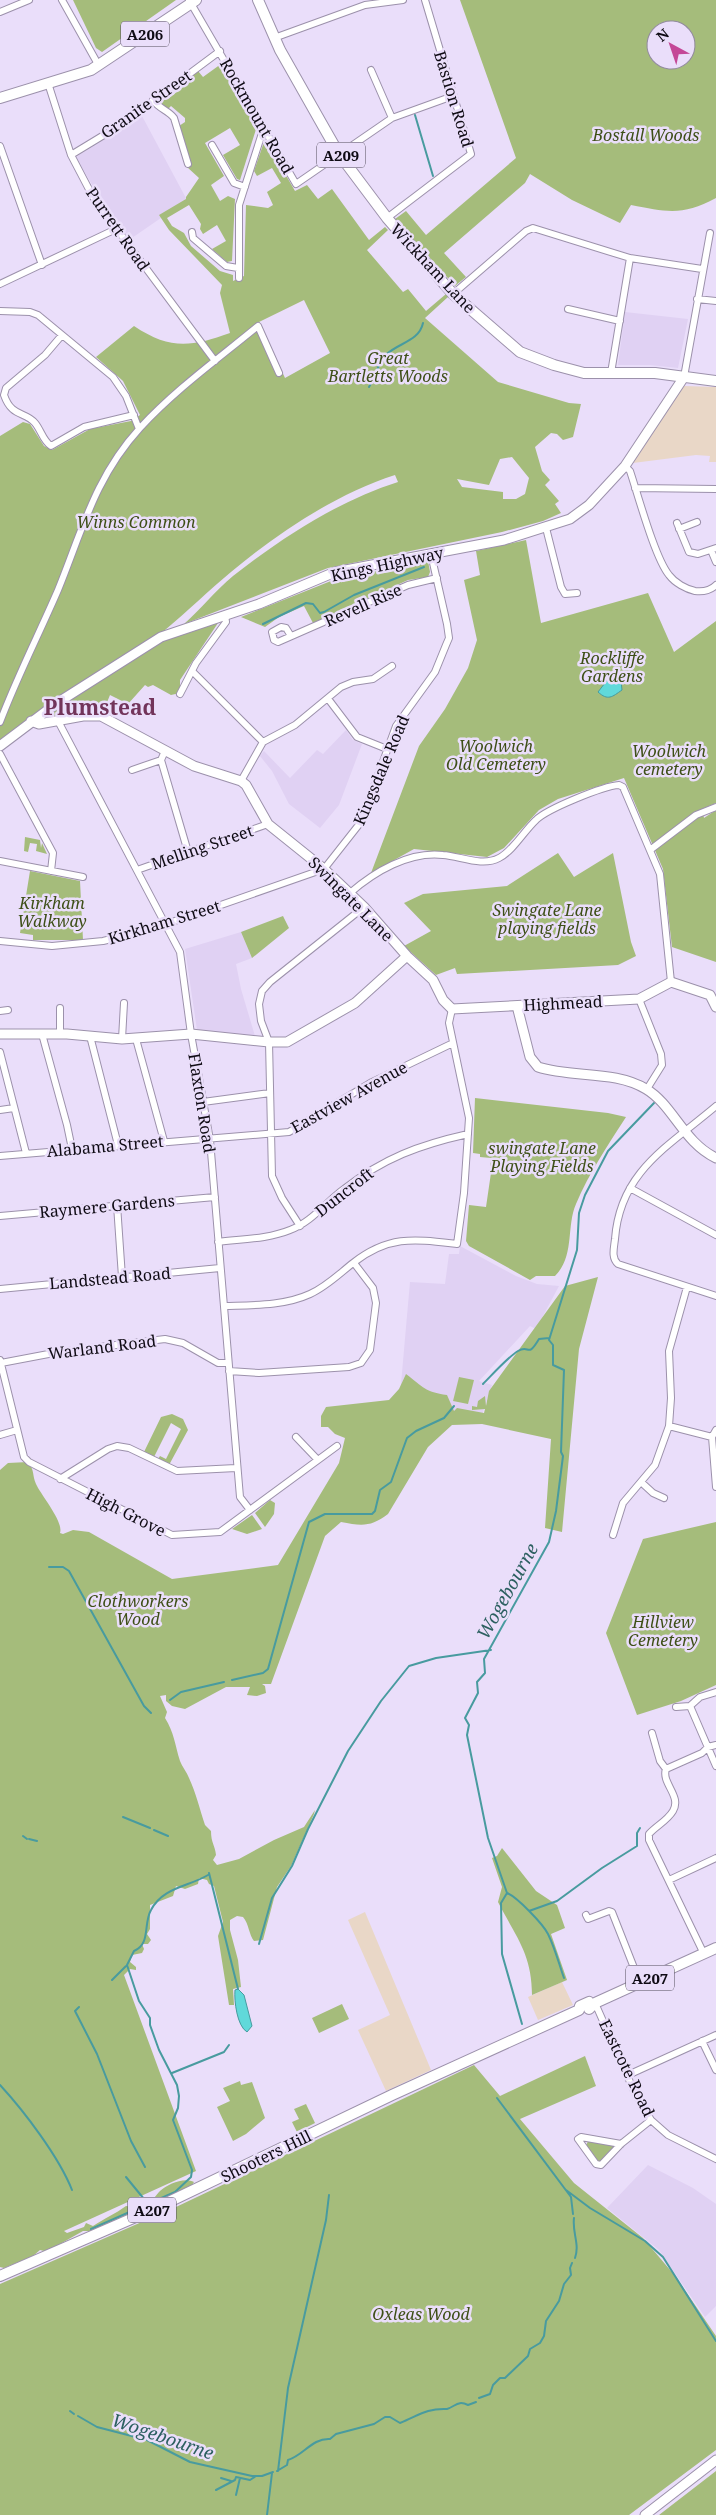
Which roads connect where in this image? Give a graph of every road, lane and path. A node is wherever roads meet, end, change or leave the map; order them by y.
1 (29, 0) edge
2 (62, 0) edge
3 (258, 0) edge
4 (404, 0) edge
5 (425, 0) edge
6 (192, 1) edge
7 (0, 12) edge
8 (274, 38) junction
9 (220, 52) junction
10 (99, 66) junction
11 (371, 70) dead end
12 (48, 83) junction
13 (452, 96) junction
14 (0, 98) edge
15 (153, 100) junction
16 (392, 118) junction
17 (264, 127) junction
18 (212, 145) dead end
19 (0, 146) edge
20 (339, 154) junction
21 (71, 155) junction
22 (188, 164) dead end
23 (245, 187) junction
24 (387, 218) junction
25 (116, 229) junction
26 (192, 232) dead end
27 (710, 233) dead end
28 (630, 258) junction
29 (42, 265) junction
30 (238, 268) junction
31 (702, 269) junction
32 (239, 278) dead end
33 (0, 284) edge
34 (453, 294) junction
35 (697, 299) junction
36 (716, 301) edge
37 (568, 309) dead end
38 (0, 311) edge
39 (620, 321) junction
40 (62, 335) junction
41 (215, 361) junction
42 (279, 373) dead end
43 (611, 373) junction
44 (684, 377) junction
45 (716, 380) edge
46 (134, 415) junction
47 (139, 429) junction
48 (626, 466) junction
49 (635, 488) junction
50 (716, 489) edge
51 (698, 522) dead end
52 (546, 528) junction
53 (714, 549) edge
54 (431, 554) junction
55 (716, 562) edge
56 (437, 578) junction
57 (716, 585) edge
58 (577, 593) dead end
59 (225, 615) junction
60 (290, 636) dead end
61 (392, 666) dead end
62 (192, 672) junction
63 (180, 694) dead end
64 (328, 700) junction
65 (31, 721) junction
66 (58, 721) junction
67 (0, 722) edge
68 (263, 742) junction
69 (0, 746) edge
70 (387, 749) junction
71 (165, 751) junction
72 (0, 754) edge
73 (161, 760) junction
74 (132, 770) dead end
75 (241, 780) junction
76 (716, 807) edge
77 (268, 824) junction
78 (650, 850) junction
79 (188, 852) junction
80 (0, 861) edge
81 (324, 869) junction
82 (137, 870) junction
83 (51, 871) junction
84 (83, 877) dead end
85 (350, 893) junction
86 (364, 907) junction
87 (165, 923) junction
88 (0, 941) edge
89 (407, 956) junction
90 (671, 982) junction
91 (639, 999) junction
92 (124, 1003) dead end
93 (517, 1006) junction
94 (716, 1007) edge
95 (60, 1008) dead end
96 (452, 1009) junction
97 (8, 1010) dead end
98 (0, 1011) edge
99 (0, 1034) edge
100 (42, 1034) junction
101 (60, 1034) junction
102 (191, 1034) junction
103 (90, 1036) junction
104 (136, 1038) junction
105 (122, 1039) junction
106 (269, 1042) junction
107 (453, 1043) junction
108 (0, 1052) edge
109 (647, 1089) junction
110 (270, 1093) junction
111 (203, 1102) junction
112 (716, 1106) edge
113 (14, 1108) junction
114 (0, 1110) edge
115 (271, 1133) junction
116 (684, 1133) junction
117 (468, 1134) junction
118 (210, 1138) junction
119 (164, 1141) junction
120 (118, 1145) junction
121 (72, 1149) junction
122 (26, 1153) junction
123 (0, 1156) edge
124 (716, 1158) edge
125 (630, 1188) junction
126 (215, 1197) junction
127 (117, 1205) junction
128 (0, 1216) edge
129 (300, 1226) junction
130 (716, 1235) edge
131 (218, 1242) junction
132 (354, 1263) junction
133 (220, 1268) junction
134 (122, 1277) junction
135 (687, 1287) junction
136 (0, 1289) edge
137 (716, 1296) edge
138 (224, 1306) junction
139 (0, 1362) edge
140 (229, 1367) junction
141 (668, 1426) junction
142 (18, 1430) junction
143 (716, 1430) edge
144 (0, 1435) edge
145 (296, 1437) dead end
146 (712, 1437) junction
147 (336, 1446) dead end
148 (317, 1459) junction
149 (236, 1468) junction
150 (60, 1478) junction
151 (641, 1482) junction
152 (716, 1488) edge
153 (664, 1498) dead end
154 (250, 1510) junction
155 (613, 1535) dead end
156 (716, 1692) edge
157 (690, 1706) junction
158 (676, 1707) dead end
159 (652, 1733) dead end
160 (716, 1745) edge
161 (708, 1747) junction
162 (716, 1766) edge
163 (666, 1769) junction
164 (716, 1858) edge
165 (669, 1880) junction
166 (588, 1919) dead end
167 (716, 1948) edge
168 (704, 1954) junction
169 (640, 1983) junction
170 (593, 2004) junction
171 (716, 2035) edge
172 (702, 2041) junction
173 (716, 2070) edge
174 (628, 2075) junction
175 (651, 2120) junction
176 (621, 2144) junction
177 (716, 2159) edge
178 (0, 2276) edge
179 (716, 2460) edge
180 (645, 2515) edge

1 - 7 street
2 - 10 street
3 - 8 main road, Wickham Lane / A209
4 - 8 street
5 - 13 street, Bastion Road
6 - 9 street, Rockmount Road
6 - 10 main road, A206
8 - 20 main road, Wickham Lane / A209
9 - 15 street, Granite Street
9 - 17 street, Rockmount Road
10 - 12 main road, A206
11 - 16 street
12 - 14 main road, A206
12 - 21 street, Purrett Road
13 - 16 street
13 - 24 street, Bastion Road
15 - 21 street, Granite Street
15 - 22 street
16 - 20 street
17 - 20 street, Rockmount Road
17 - 23 street
18 - 23 street
19 - 29 street
20 - 24 main road, Wickham Lane / A209
21 - 25 street, Purrett Road
23 - 30 street
24 - 34 main road, Wickham Lane / A209
25 - 29 street
25 - 41 street, Purrett Road
26 - 30 street
27 - 31 street
28 - 31 street
28 - 34 street
28 - 39 street
29 - 33 street
30 - 32 street
31 - 35 street
34 - 43 main road, Wickham Lane / A209
35 - 36 street
35 - 44 street
37 - 39 street
38 - 40 street
39 - 43 street
40 - 46 street
40 - 46 street
41 - 42 street
41 - 47 street
43 - 44 main road, Wickham Lane / A209
44 - 45 main road, Wickham Lane / A209
44 - 48 street, Kings Highway
46 - 47 street
47 - 67 street
48 - 49 street
48 - 52 street, Kings Highway
49 - 50 street
49 - 57 street
51 - 53 street
52 - 54 street, Kings Highway
52 - 58 street
53 - 55 street
54 - 56 street, Kingsdale Road
54 - 59 street, Kings Highway
56 - 60 street, Revell Rise
56 - 70 street, Kingsdale Road
59 - 62 street
59 - 65 street, Kings Highway
61 - 64 street
62 - 63 street
62 - 68 street
64 - 68 street
64 - 70 street
65 - 66 street
65 - 69 street, Kings Highway
66 - 71 street
66 - 82 street, Flaxton Road
68 - 75 street
70 - 81 street, Kingsdale Road
71 - 73 street
71 - 75 street
72 - 83 street
73 - 74 street
73 - 79 street
75 - 77 street, Swingate Lane
76 - 78 street
77 - 79 street, Melling Street
77 - 81 street, Swingate Lane
78 - 85 street
78 - 90 street
79 - 82 street, Melling Street
80 - 83 street
81 - 85 street, Swingate Lane
81 - 87 street, Kirkham Street
82 - 87 street, Flaxton Road
83 - 84 street
85 - 86 street, Swingate Lane
86 - 89 street, Swingate Lane
86 - 106 street
87 - 88 street, Kirkham Street
87 - 102 street, Flaxton Road
89 - 96 street, Swingate Lane
89 - 106 street
90 - 91 street, Highmead
90 - 94 street
91 - 93 street, Highmead
91 - 109 street
92 - 105 street
93 - 96 street, Highmead
93 - 109 street
95 - 101 street
96 - 107 street
97 - 98 street
99 - 100 street
100 - 101 street
100 - 121 street
101 - 103 street
102 - 104 street
102 - 106 street
102 - 111 street, Flaxton Road
103 - 105 street
103 - 120 street
104 - 105 street
104 - 119 street
106 - 110 street
107 - 115 street, Eastview Avenue
107 - 117 street
108 - 113 street
109 - 116 street
110 - 111 street
110 - 115 street
111 - 118 street, Flaxton Road
112 - 116 street
113 - 114 street
113 - 122 street
115 - 118 street, Eastview Avenue
115 - 129 street
116 - 124 street
116 - 125 street
117 - 129 street, Duncroft
117 - 132 street
118 - 119 street, Alabama Street
118 - 126 street, Flaxton Road
119 - 120 street, Alabama Street
120 - 121 street, Alabama Street
121 - 122 street, Alabama Street
122 - 123 street, Alabama Street
125 - 130 street
125 - 135 street
126 - 127 street, Raymere Gardens
126 - 131 street, Flaxton Road
127 - 128 street, Raymere Gardens
127 - 134 street
129 - 131 street, Duncroft
131 - 133 street, Flaxton Road
132 - 138 street
132 - 140 street, Warland Road
133 - 134 street, Landstead Road
133 - 138 street, Flaxton Road
134 - 136 street, Landstead Road
135 - 137 street
135 - 141 street
138 - 140 street, Flaxton Road
139 - 140 street, Warland Road
139 - 142 street
140 - 149 street, Flaxton Road
141 - 146 street
141 - 151 street
142 - 144 street
142 - 150 street, High Grove
143 - 146 street
145 - 148 street
146 - 152 street
147 - 148 street, High Grove
148 - 154 street, High Grove
149 - 150 street
149 - 154 street, Flaxton Road
150 - 154 street, High Grove
151 - 153 street
151 - 155 street
156 - 157 street
157 - 158 street
157 - 161 street
159 - 163 street
160 - 161 street
161 - 162 street
161 - 163 street
163 - 165 street
164 - 165 street
165 - 168 street
166 - 169 street
167 - 168 main road, A207
168 - 169 main road, A207
169 - 170 main road, A207
170 - 174 street, Eastcote Road
170 - 178 main road, Shooters Hill / A207
171 - 172 street
172 - 173 street
172 - 174 street
174 - 175 street, Eastcote Road
175 - 176 street
175 - 177 street, Eastcote Road
176 - 176 street
179 - 180 street

